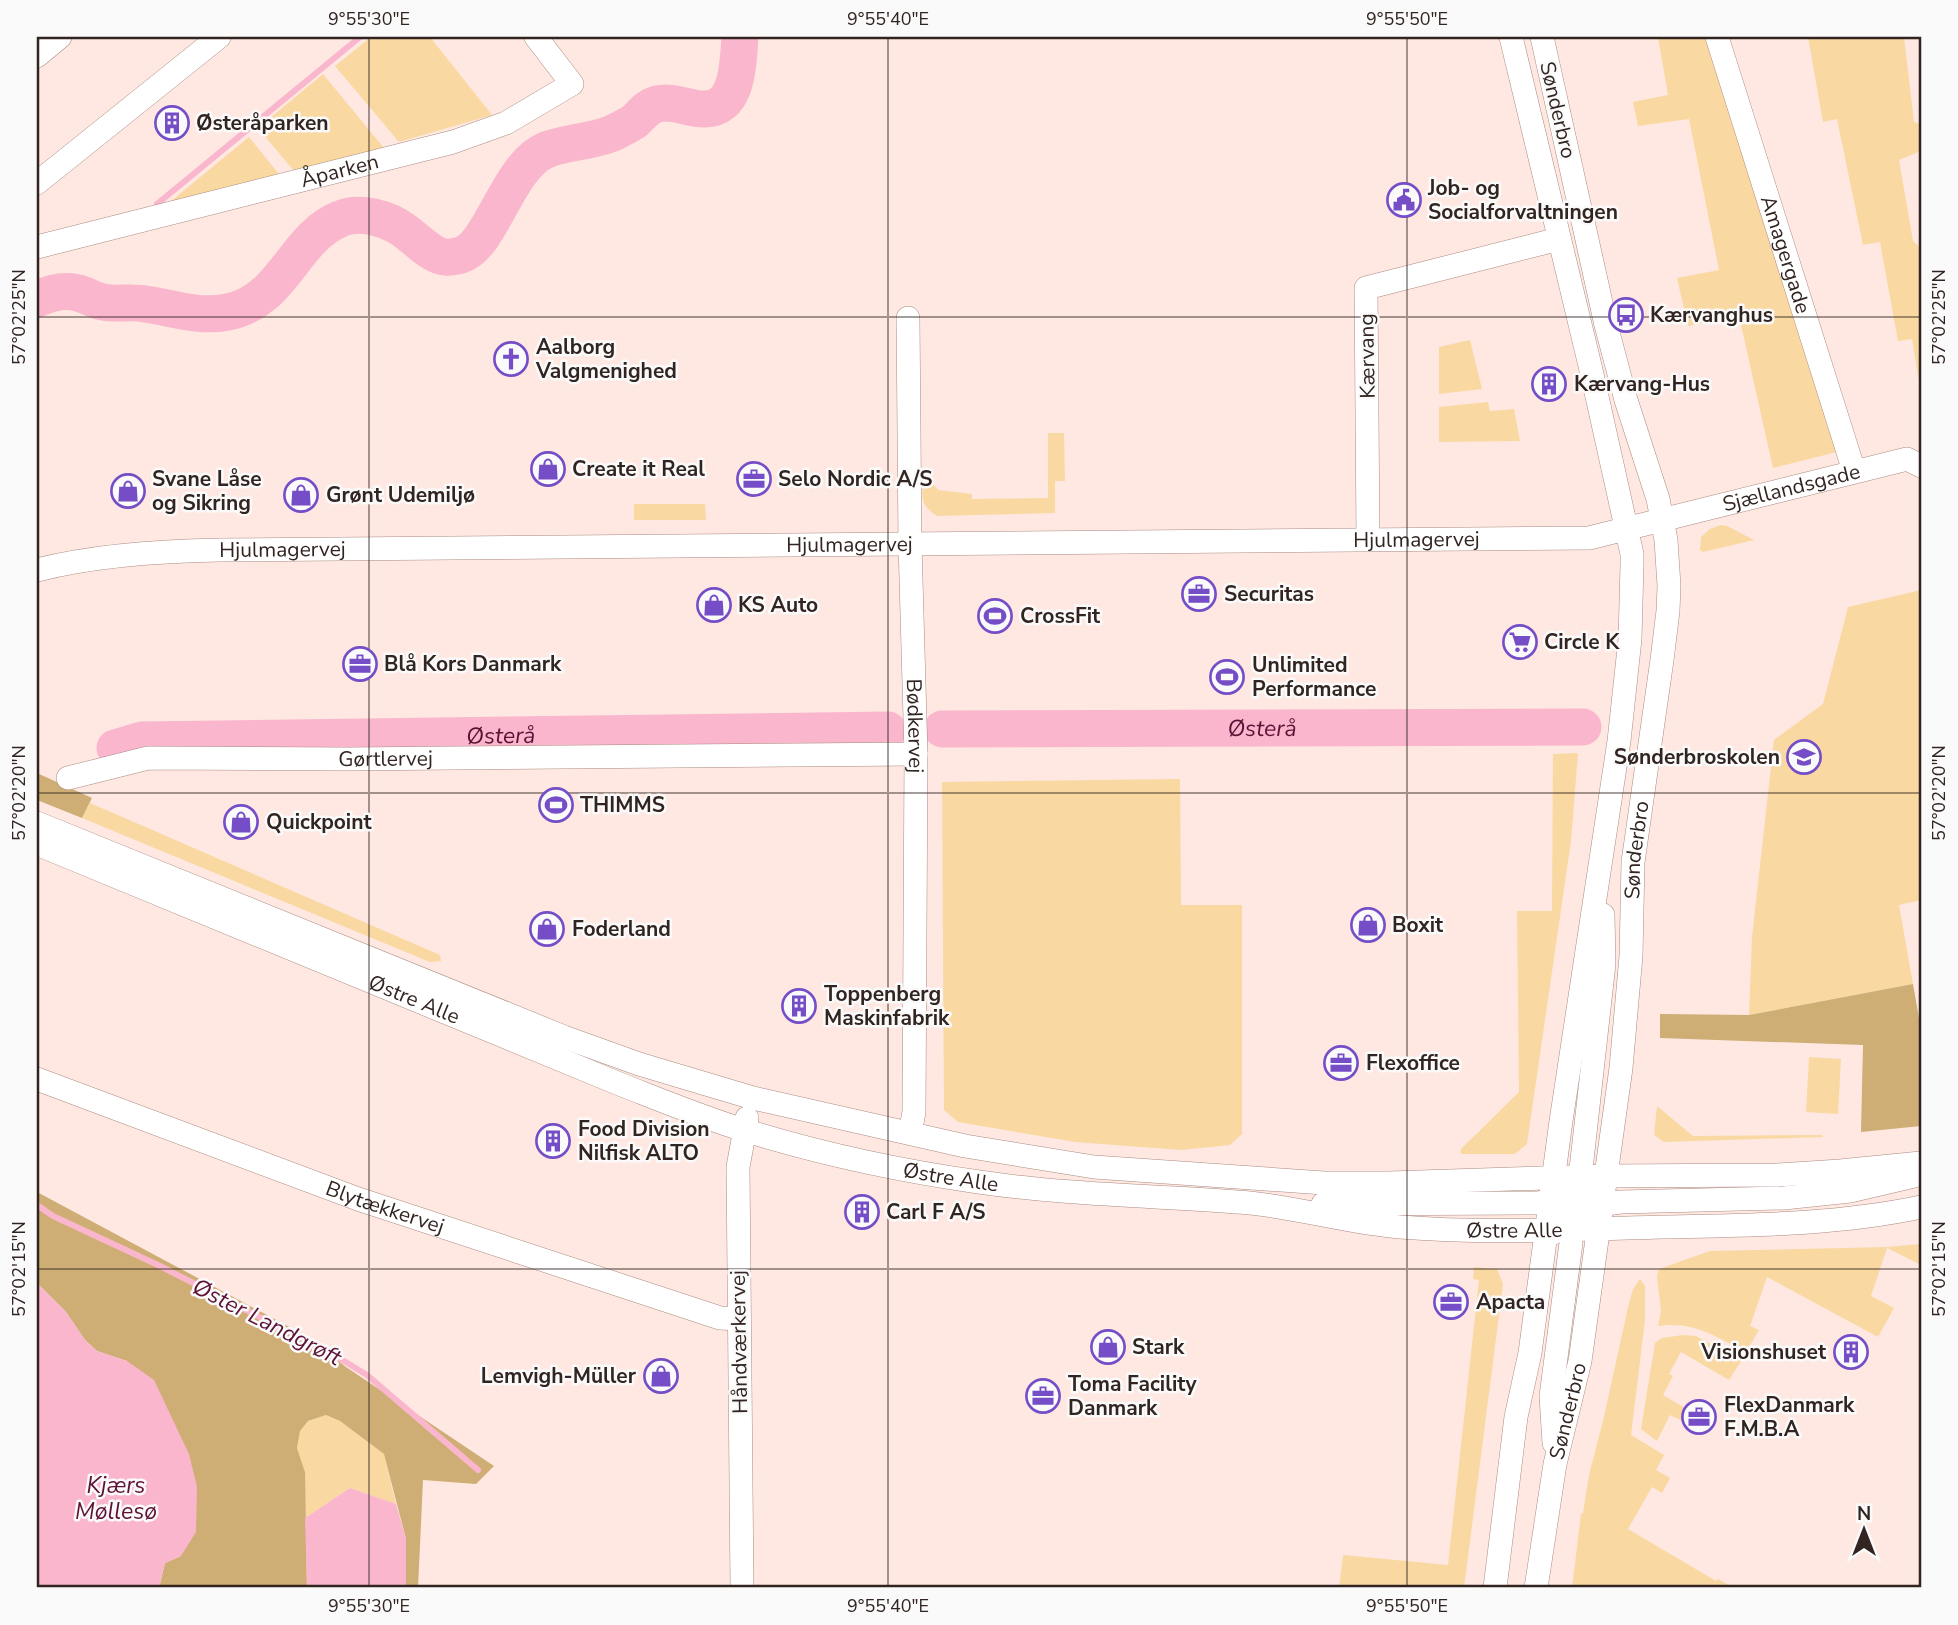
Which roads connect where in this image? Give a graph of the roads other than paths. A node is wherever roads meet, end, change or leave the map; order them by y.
1 (60, 37) edge
2 (219, 37) edge
3 (536, 37) edge
4 (1511, 37) edge
5 (1542, 37) edge
6 (1717, 37) edge
7 (37, 56) edge
8 (37, 183) edge
9 (1559, 239) junction
10 (37, 247) edge
11 (908, 318) dead end
12 (1921, 466) edge
13 (1854, 471) junction
14 (1662, 519) junction
15 (1626, 529) junction
16 (1368, 539) junction
17 (910, 544) junction
18 (37, 570) edge
19 (916, 754) junction
20 (68, 778) dead end
21 (37, 823) edge
22 (1603, 842) junction
23 (37, 844) edge
24 (37, 1079) edge
25 (752, 1098) junction
26 (744, 1130) junction
27 (910, 1133) junction
28 (1921, 1163) edge
29 (1921, 1174) edge
30 (1596, 1196) junction
31 (1558, 1209) junction
32 (1918, 1209) edge
33 (739, 1319) junction
34 (1555, 1464) junction
35 (742, 1588) edge
36 (1495, 1588) edge
37 (1536, 1588) edge

1 - 7 street
2 - 8 street
3 - 10 street, Åparken
4 - 9 street, Sønderbro
5 - 14 street, Sønderbro
6 - 13 street, Amagergade
9 - 15 street, Sønderbro
9 - 16 street, Kærvang
11 - 17 street, Bødkervej
12 - 13 street, Sjællandsgade
13 - 14 street, Sjællandsgade
14 - 15 street, Hjulmagervej
14 - 30 street, Sønderbro
15 - 16 street, Hjulmagervej
15 - 22 street, Sønderbro
16 - 17 street, Hjulmagervej
17 - 18 street, Hjulmagervej
17 - 19 street, Bødkervej
19 - 20 street, Gørtlervej
19 - 27 street, Bødkervej
21 - 25 street, Østre Alle
22 - 30 street, Sønderbro
22 - 31 street, Sønderbro
23 - 26 street, Østre Alle
24 - 33 street, Blytækkervej
25 - 26 street, Håndværkervej
25 - 27 street, Østre Alle
26 - 31 street, Østre Alle
26 - 33 street, Håndværkervej
27 - 31 street, Østre Alle
28 - 30 street, Østre Alle
29 - 30 street
30 - 31 street, Østre Alle
30 - 31 street, Østre Alle
30 - 32 street, Østre Alle
30 - 34 street, Sønderbro
31 - 34 street
31 - 36 street, Sønderbro
33 - 35 street, Håndværkervej
34 - 37 street, Sønderbro

